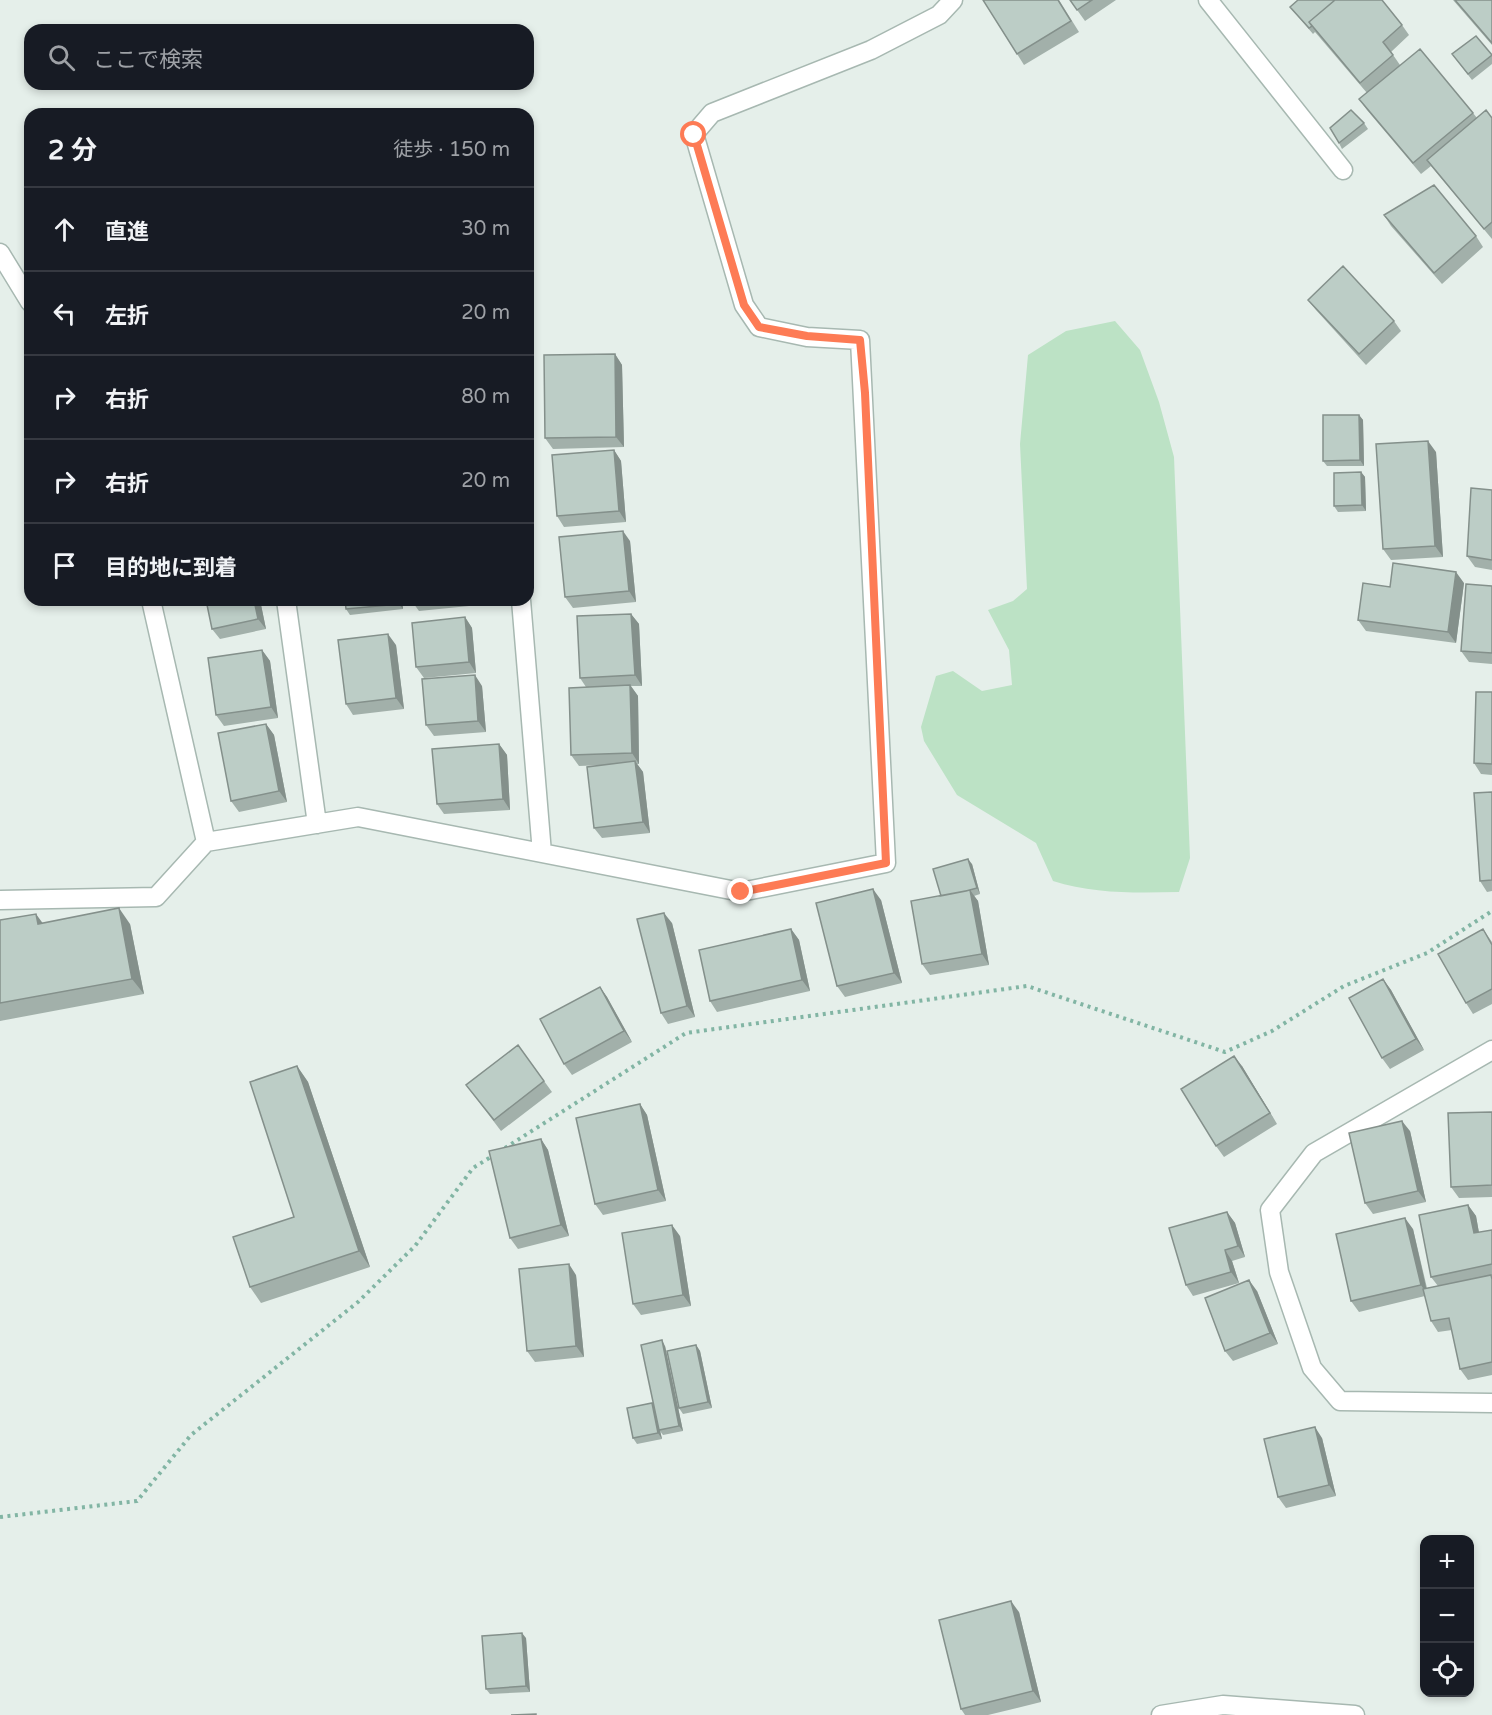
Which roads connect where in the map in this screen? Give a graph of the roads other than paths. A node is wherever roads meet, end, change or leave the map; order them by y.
1 (953, 0) edge
2 (1208, 0) edge
3 (1343, 170) dead end
4 (0, 253) edge
5 (24, 292) edge
6 (152, 606) edge
7 (287, 606) edge
8 (521, 606) edge
9 (317, 824) junction
10 (206, 842) junction
11 (542, 853) junction
12 (0, 900) edge
13 (1492, 1050) edge
14 (1492, 1403) edge
15 (1161, 1715) edge
16 (1355, 1715) edge

1 - 11 street
2 - 3 street
4 - 5 street
6 - 10 street
7 - 9 street
8 - 11 street
9 - 10 street
9 - 11 street
10 - 12 street
13 - 14 street
15 - 16 street

